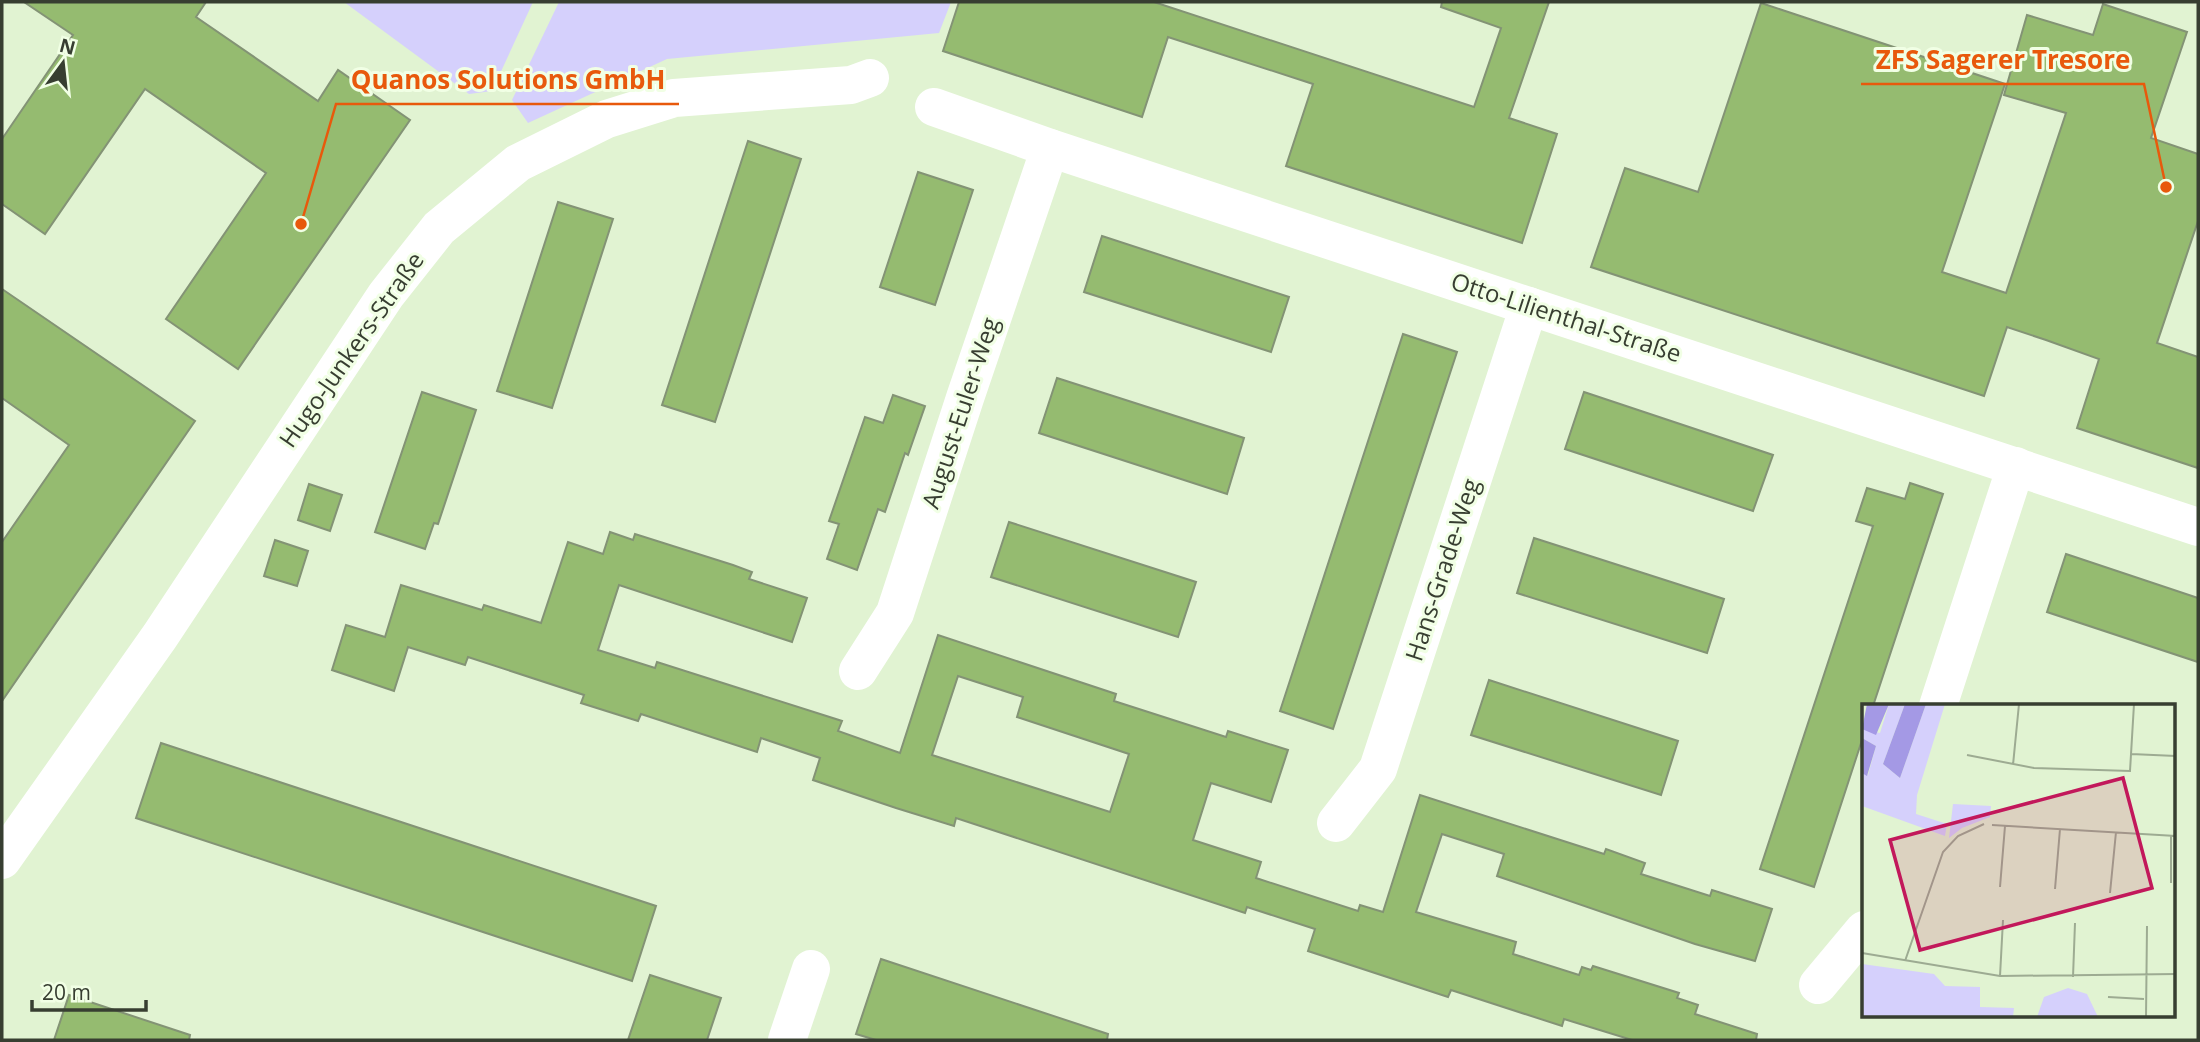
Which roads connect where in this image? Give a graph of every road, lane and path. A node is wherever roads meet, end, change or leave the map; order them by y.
1 (870, 78) dead end
2 (934, 107) dead end
3 (1050, 148) junction
4 (1530, 306) junction
5 (2016, 466) junction
6 (2198, 527) edge
7 (858, 671) dead end
8 (1939, 704) edge
9 (1336, 823) dead end
10 (2, 860) edge
11 (1862, 932) edge
12 (811, 969) dead end
13 (1818, 985) dead end
14 (788, 1040) edge

1 - 10 street, Hugo-Junkers-Straße
2 - 3 street, Otto-Lilienthal-Straße
3 - 4 street, Otto-Lilienthal-Straße
3 - 7 street, August-Euler-Weg
4 - 5 street, Otto-Lilienthal-Straße
4 - 9 street, Hans-Grade-Weg
5 - 6 street, Otto-Lilienthal-Straße
5 - 8 street
11 - 13 street
12 - 14 street

